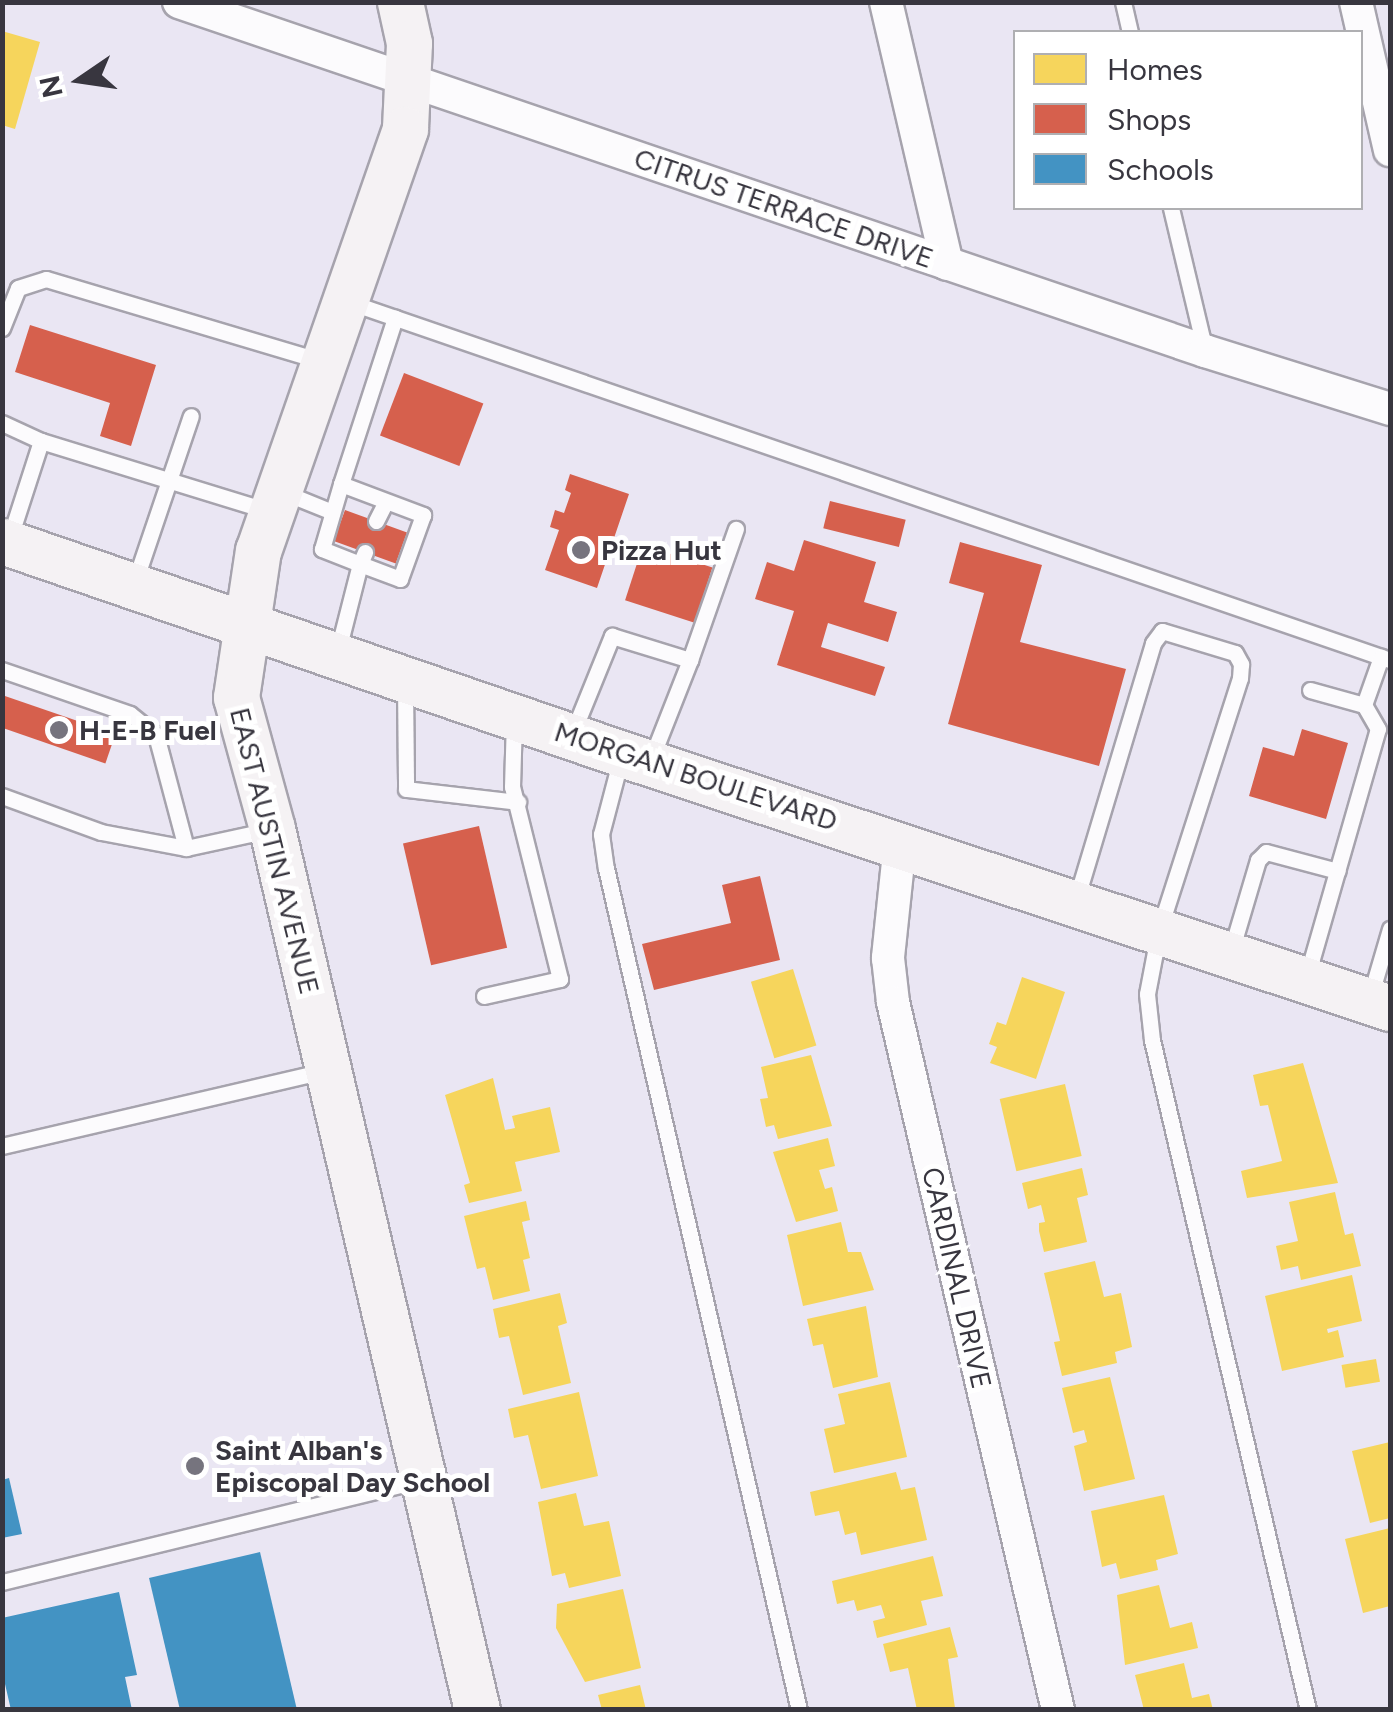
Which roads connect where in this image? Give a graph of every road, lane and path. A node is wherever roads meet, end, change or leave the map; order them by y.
1 (178, 2) edge
2 (400, 2) edge
3 (886, 2) edge
4 (1123, 2) edge
5 (1356, 2) edge
6 (1130, 30) edge
7 (1362, 30) edge
8 (1363, 32) edge
9 (410, 82) junction
10 (1390, 150) edge
11 (1172, 210) edge
12 (947, 264) junction
13 (347, 302) junction
14 (395, 318) junction
15 (2, 328) edge
16 (1206, 352) junction
17 (325, 362) junction
18 (1390, 409) edge
19 (191, 416) dead end
20 (2, 422) edge
21 (41, 441) junction
22 (170, 481) junction
23 (340, 484) junction
24 (276, 502) junction
25 (385, 502) junction
26 (330, 511) junction
27 (376, 521) dead end
28 (736, 528) dead end
29 (5, 542) edge
30 (362, 558) junction
31 (134, 585) junction
32 (247, 623) junction
33 (337, 654) junction
34 (1386, 659) edge
35 (690, 660) junction
36 (2, 670) edge
37 (405, 678) junction
38 (1310, 690) dead end
39 (1364, 704) junction
40 (514, 716) junction
41 (572, 736) junction
42 (636, 758) junction
43 (2, 796) edge
44 (518, 802) junction
45 (272, 829) junction
46 (900, 843) junction
47 (186, 848) junction
48 (1338, 871) junction
49 (1076, 903) junction
50 (1390, 929) edge
51 (1159, 931) junction
52 (1230, 954) junction
53 (1306, 980) junction
54 (484, 996) dead end
55 (1380, 1004) edge
56 (328, 1070) junction
57 (2, 1146) edge
58 (424, 1480) junction
59 (2, 1582) edge
60 (477, 1710) edge
61 (799, 1710) edge
62 (1058, 1710) edge
63 (1308, 1710) edge

1 - 9 street, CITRUS TERRACE DRIVE
2 - 9 street, EAST AUSTIN AVENUE
3 - 12 street
4 - 6 lane
5 - 7 street
8 - 10 street
9 - 12 street, CITRUS TERRACE DRIVE
9 - 13 street, EAST AUSTIN AVENUE
11 - 16 lane
12 - 16 street, CITRUS TERRACE DRIVE
13 - 14 lane
13 - 17 street, EAST AUSTIN AVENUE
14 - 23 lane
14 - 34 lane
15 - 17 lane
16 - 18 street, CITRUS TERRACE DRIVE
17 - 24 street, EAST AUSTIN AVENUE
19 - 22 lane
20 - 21 lane
21 - 22 lane
21 - 29 lane
22 - 24 lane
22 - 31 lane
23 - 25 lane
23 - 26 lane
24 - 26 lane
24 - 32 street, EAST AUSTIN AVENUE
25 - 27 lane
25 - 30 lane
26 - 30 lane
28 - 35 lane
29 - 31 street, MORGAN BOULEVARD
30 - 33 lane
31 - 32 street, MORGAN BOULEVARD
32 - 33 street, MORGAN BOULEVARD
32 - 45 street, EAST AUSTIN AVENUE
33 - 37 street, MORGAN BOULEVARD
34 - 39 lane
35 - 41 lane
35 - 42 lane
36 - 47 lane
37 - 40 street, MORGAN BOULEVARD
37 - 44 lane
38 - 39 lane
39 - 48 lane
40 - 41 street, MORGAN BOULEVARD
40 - 44 lane
41 - 42 street, MORGAN BOULEVARD
42 - 46 street, MORGAN BOULEVARD
42 - 61 lane
43 - 47 lane
44 - 54 lane
45 - 47 lane
45 - 56 street, EAST AUSTIN AVENUE
46 - 49 street, MORGAN BOULEVARD
46 - 62 street, CARDINAL DRIVE
48 - 52 lane
48 - 53 lane
49 - 51 street, MORGAN BOULEVARD
49 - 51 lane
50 - 55 lane
51 - 52 street, MORGAN BOULEVARD
51 - 63 lane
52 - 53 street, MORGAN BOULEVARD
53 - 55 street, MORGAN BOULEVARD
56 - 57 lane
56 - 58 street, EAST AUSTIN AVENUE
58 - 59 lane
58 - 60 street, EAST AUSTIN AVENUE

